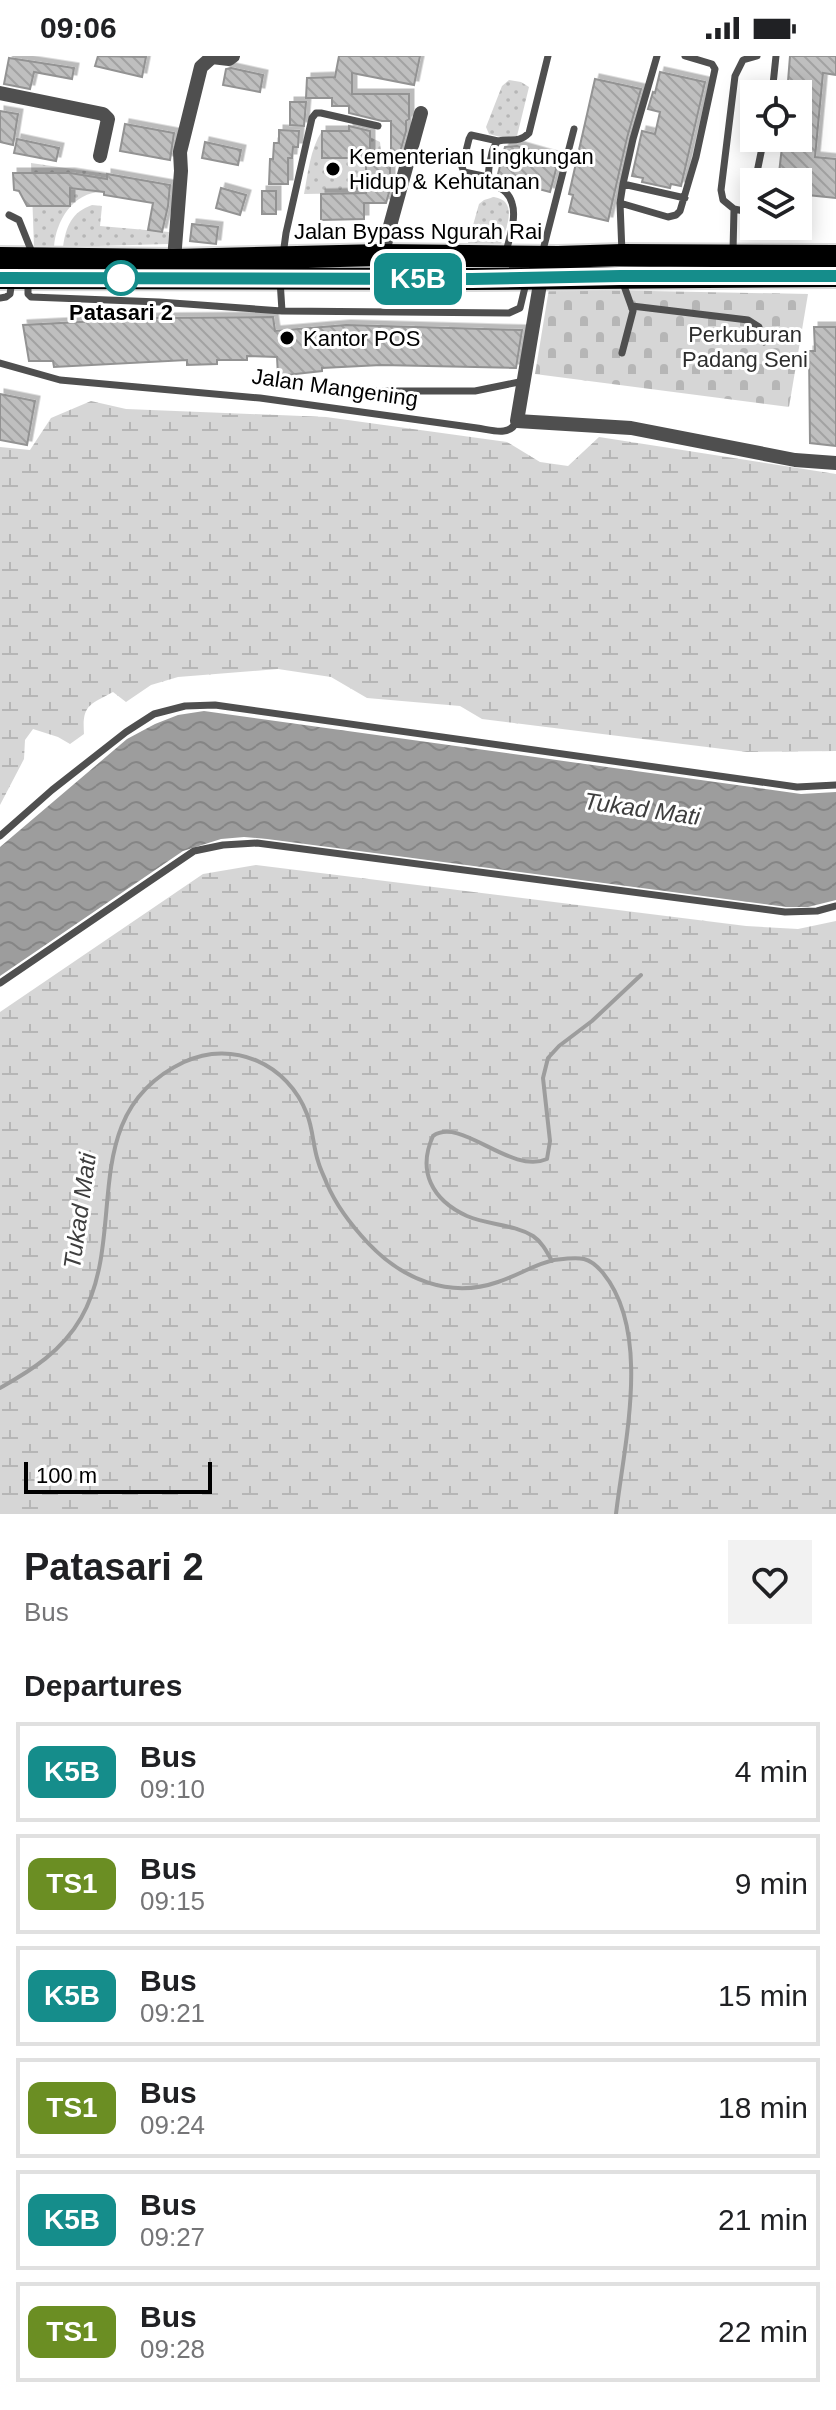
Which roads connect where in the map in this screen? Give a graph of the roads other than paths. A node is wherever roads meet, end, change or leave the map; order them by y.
1 (233, 56) edge
2 (548, 56) edge
3 (657, 56) edge
4 (685, 56) edge
5 (757, 56) edge
6 (776, 56) edge
7 (702, 58) edge
8 (773, 80) edge
9 (0, 93) edge
10 (421, 113) dead end
11 (378, 126) dead end
12 (574, 129) dead end
13 (498, 141) junction
14 (100, 156) dead end
15 (488, 177) junction
16 (623, 184) junction
17 (685, 198) junction
18 (620, 203) junction
19 (734, 209) junction
20 (740, 210) edge
21 (9, 215) dead end
22 (382, 255) junction
23 (472, 255) junction
24 (506, 255) junction
25 (733, 256) junction
26 (836, 256) edge
27 (174, 260) junction
28 (621, 266) junction
29 (281, 267) junction
30 (15, 270) edge
31 (536, 271) junction
32 (836, 276) edge
33 (158, 278) junction
34 (472, 279) junction
35 (0, 298) edge
36 (159, 302) junction
37 (632, 306) junction
38 (282, 311) junction
39 (764, 342) dead end
40 (622, 353) dead end
41 (0, 363) edge
42 (524, 381) junction
43 (339, 391) dead end
44 (517, 421) junction
45 (836, 463) edge
46 (836, 785) edge
47 (0, 836) edge
48 (836, 906) edge
49 (0, 983) edge

1 - 27 street
2 - 13 lane
3 - 16 lane
4 - 7 lane
5 - 19 lane
6 - 8 lane
7 - 17 lane
9 - 14 street
10 - 22 street
11 - 29 lane
12 - 31 lane
13 - 15 lane
13 - 15 lane
15 - 24 lane
16 - 17 lane
16 - 18 lane
17 - 18 lane
18 - 28 lane
19 - 20 lane
19 - 25 lane
21 - 30 lane
22 - 23 highway, Jalan Bypass Ngurah Rai
22 - 29 highway, Jalan Bypass Ngurah Rai
23 - 24 highway, Jalan Bypass Ngurah Rai
23 - 34 highway
24 - 31 highway, Jalan Bypass Ngurah Rai
25 - 26 highway, Jalan Bypass Ngurah Rai
25 - 28 highway, Jalan Bypass Ngurah Rai
27 - 29 highway, Jalan Bypass Ngurah Rai
27 - 30 highway, Jalan Bypass Ngurah Rai
28 - 31 highway, Jalan Bypass Ngurah Rai
28 - 32 highway, Jalan Bypass Ngurah Rai
28 - 37 lane
29 - 33 highway, Jalan Bypass Ngurah Rai
29 - 34 highway, Jalan Bypass Ngurah Rai
29 - 38 lane
30 - 33 highway, Jalan Bypass Ngurah Rai
30 - 35 lane
30 - 36 lane
31 - 34 highway, Jalan Bypass Ngurah Rai
31 - 38 lane
31 - 42 street
33 - 36 lane
36 - 38 lane
37 - 39 lane
37 - 40 lane
41 - 44 lane, Jalan Mangening
42 - 43 lane
42 - 44 street
44 - 45 street
46 - 47 lane
48 - 49 lane

